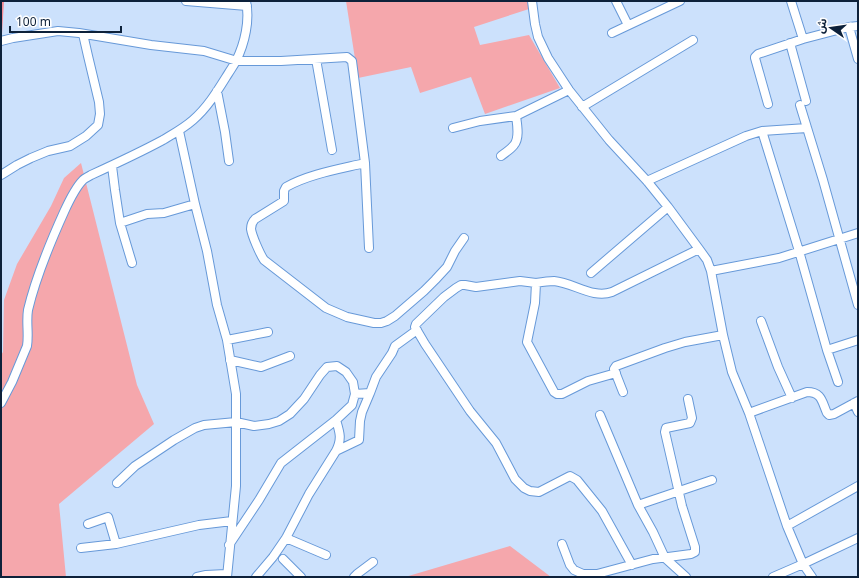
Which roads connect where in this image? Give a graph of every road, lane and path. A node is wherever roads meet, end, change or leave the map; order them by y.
1 (186, 1) edge
2 (532, 1) edge
3 (616, 1) edge
4 (680, 1) edge
5 (791, 1) edge
6 (247, 4) edge
7 (628, 25) junction
8 (854, 27) edge
9 (612, 33) dead end
10 (83, 34) junction
11 (803, 39) junction
12 (693, 40) dead end
13 (1, 41) edge
14 (790, 44) junction
15 (316, 59) junction
16 (858, 59) edge
17 (236, 60) junction
18 (569, 90) junction
19 (217, 91) junction
20 (768, 104) dead end
21 (582, 107) junction
22 (516, 116) junction
23 (453, 128) dead end
24 (807, 128) junction
25 (179, 131) junction
26 (762, 131) junction
27 (332, 150) dead end
28 (502, 156) dead end
29 (229, 161) dead end
30 (365, 164) junction
31 (112, 166) junction
32 (1, 175) edge
33 (647, 181) junction
34 (195, 204) junction
35 (668, 208) junction
36 (120, 223) junction
37 (858, 233) edge
38 (464, 238) dead end
39 (839, 239) junction
40 (368, 248) dead end
41 (699, 249) junction
42 (799, 251) junction
43 (132, 263) dead end
44 (711, 271) junction
45 (591, 273) dead end
46 (536, 283) junction
47 (858, 305) edge
48 (761, 321) dead end
49 (417, 330) junction
50 (268, 332) dead end
51 (723, 335) junction
52 (227, 340) junction
53 (858, 340) edge
54 (827, 350) junction
55 (290, 356) dead end
56 (230, 360) junction
57 (616, 373) junction
58 (838, 382) dead end
59 (623, 392) dead end
60 (370, 393) junction
61 (355, 394) junction
62 (792, 398) junction
63 (688, 399) dead end
64 (856, 402) edge
65 (1, 403) edge
66 (858, 412) edge
67 (749, 413) junction
68 (600, 414) dead end
69 (336, 420) junction
70 (236, 422) junction
71 (336, 451) junction
72 (712, 480) dead end
73 (117, 483) dead end
74 (858, 486) edge
75 (679, 492) junction
76 (638, 505) junction
77 (232, 521) junction
78 (88, 524) dead end
79 (787, 526) junction
80 (286, 538) junction
81 (858, 538) edge
82 (116, 544) junction
83 (562, 544) dead end
84 (230, 545) junction
85 (81, 548) dead end
86 (326, 555) dead end
87 (665, 558) junction
88 (283, 559) dead end
89 (373, 562) dead end
90 (803, 564) junction
91 (632, 565) junction
92 (226, 576) edge
93 (197, 577) edge
94 (256, 577) edge
95 (301, 577) edge
96 (354, 577) edge
97 (686, 577) edge
98 (773, 577) edge
99 (812, 577) edge

1 - 6 street
2 - 18 street
3 - 7 street
4 - 7 street
5 - 11 street
6 - 17 street
7 - 9 street
8 - 11 street
8 - 16 street
10 - 13 street
10 - 17 street
10 - 32 street
11 - 14 street
12 - 21 street
14 - 20 street
14 - 24 street
15 - 17 street
15 - 27 street
15 - 30 street
17 - 19 street
18 - 21 street
18 - 22 street
19 - 25 street
19 - 29 street
21 - 33 street
22 - 23 street
22 - 28 street
24 - 26 street
24 - 39 street
25 - 31 street
25 - 34 street
26 - 33 street
26 - 42 street
30 - 38 street
30 - 40 street
31 - 36 street
31 - 65 street
33 - 35 street
34 - 36 street
34 - 52 street
35 - 41 street
35 - 45 street
36 - 43 street
37 - 39 street
39 - 42 street
39 - 47 street
41 - 44 street
41 - 46 street
42 - 44 street
42 - 54 street
44 - 51 street
46 - 49 street
46 - 57 street
48 - 62 street
49 - 60 street
49 - 91 street
50 - 52 street
51 - 57 street
51 - 67 street
52 - 56 street
53 - 54 street
54 - 58 street
55 - 56 street
56 - 70 street
57 - 59 street
60 - 61 street
60 - 71 street
61 - 69 street
61 - 70 street
62 - 64 street
62 - 67 street
63 - 75 street
64 - 66 street
67 - 79 street
68 - 76 street
69 - 71 street
69 - 84 street
70 - 73 street
70 - 77 street
71 - 80 street
72 - 75 street
74 - 79 street
75 - 76 street
75 - 87 street
76 - 87 street
77 - 82 street
77 - 84 street
78 - 82 street
79 - 90 street
80 - 86 street
80 - 94 street
81 - 90 street
82 - 85 street
83 - 91 street
84 - 92 street
87 - 91 street
87 - 97 street
88 - 95 street
89 - 96 street
90 - 98 street
90 - 99 street
92 - 93 street

